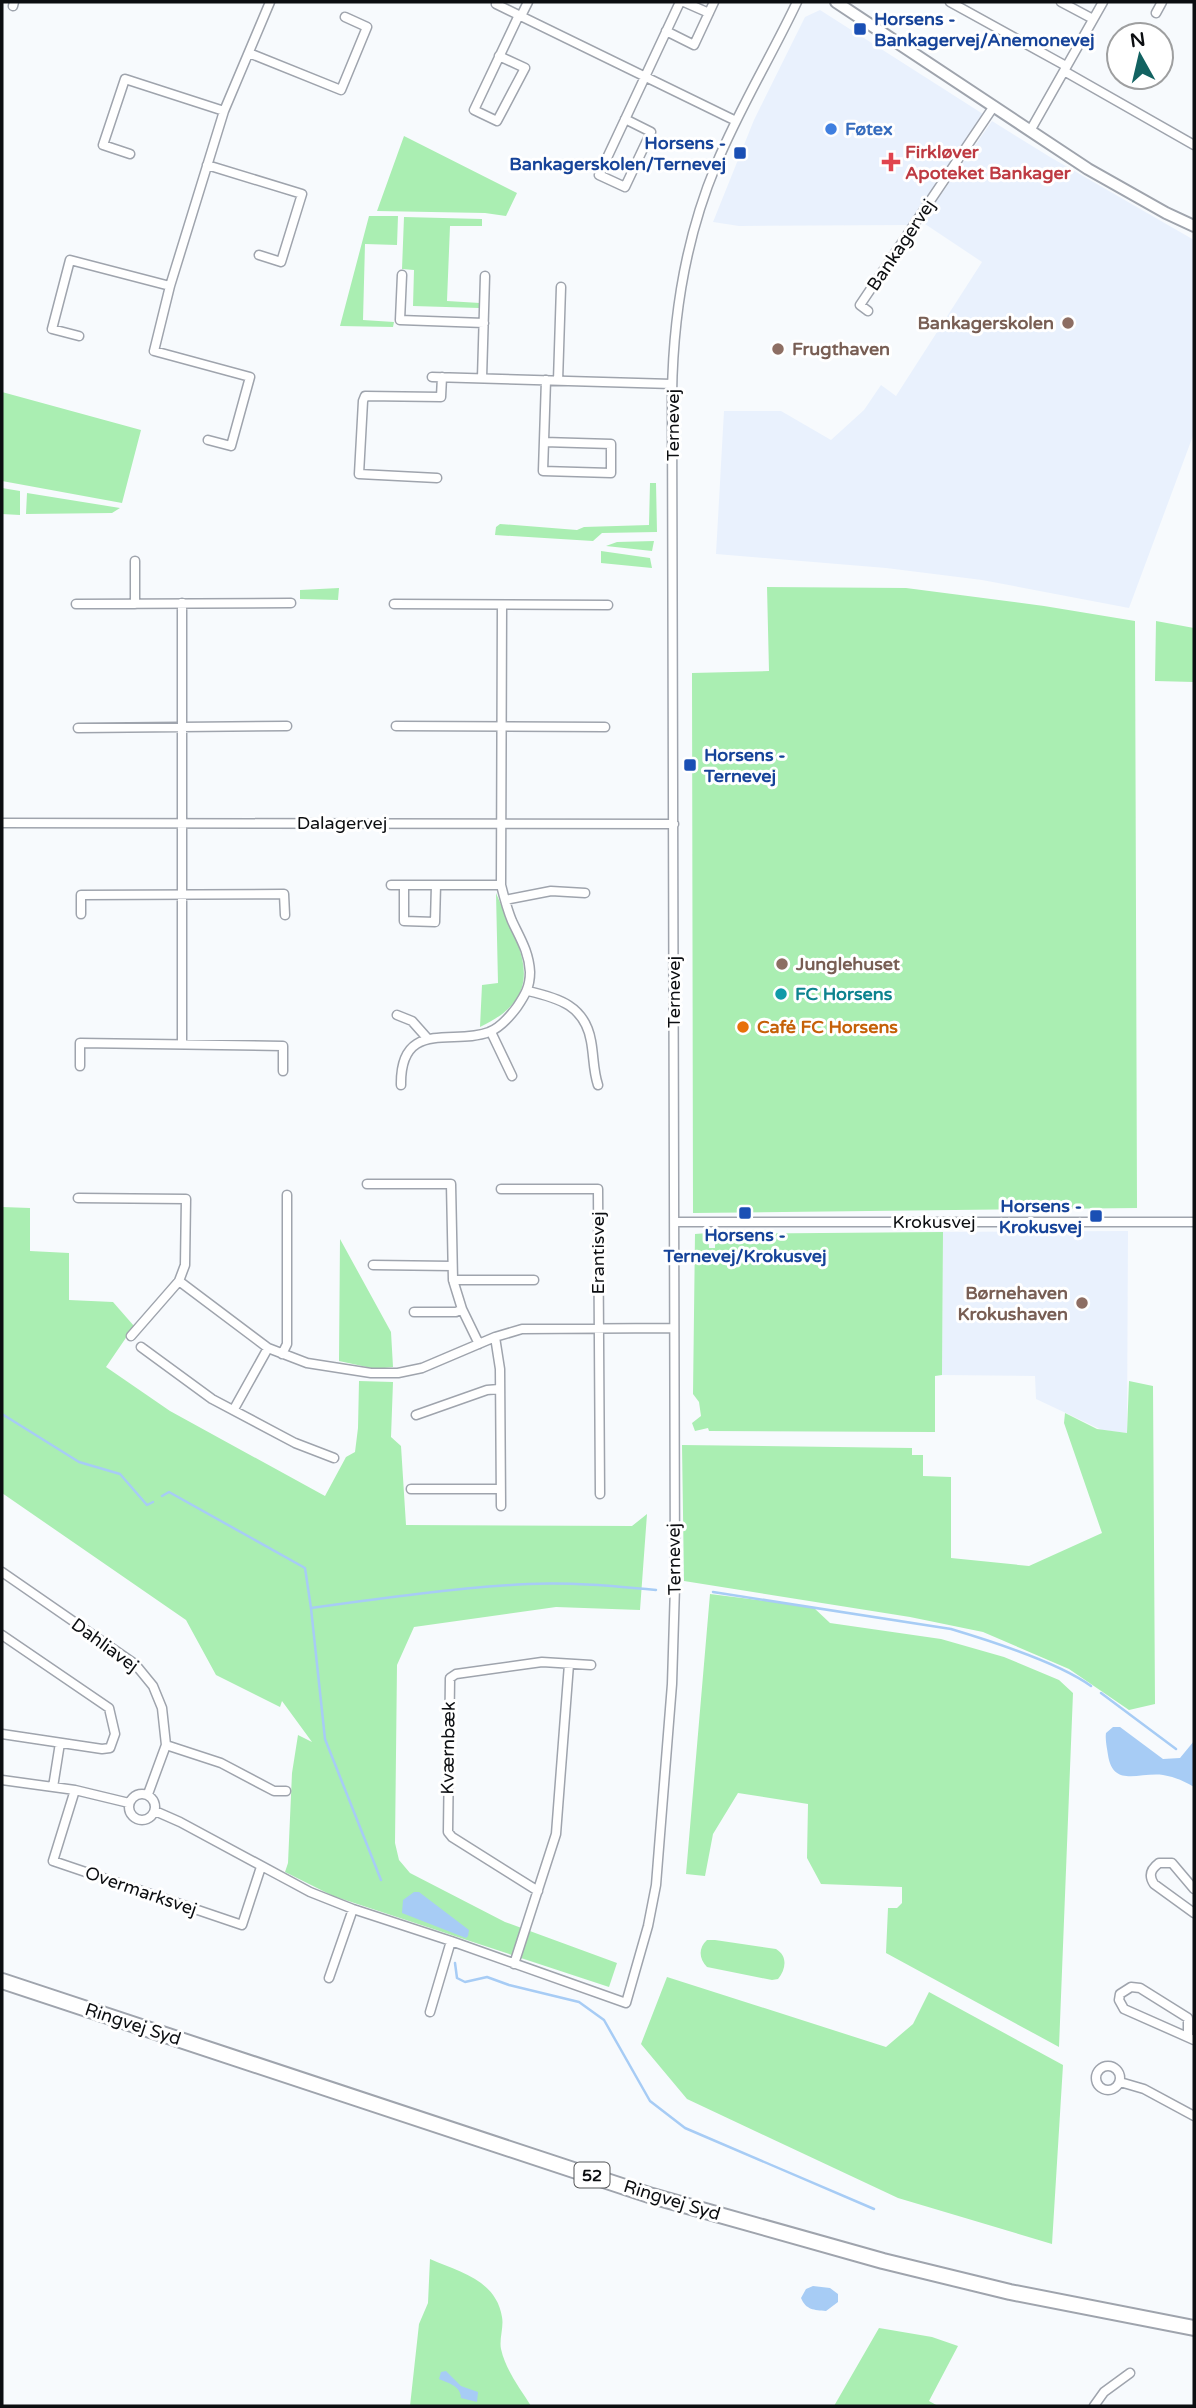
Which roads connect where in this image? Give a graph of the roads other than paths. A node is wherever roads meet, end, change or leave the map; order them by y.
1 (270, 2) edge
2 (528, 2) edge
3 (682, 2) edge
4 (714, 2) edge
5 (797, 2) edge
6 (836, 2) edge
7 (950, 2) edge
8 (1061, 2) edge
9 (1102, 2) edge
10 (1162, 2) edge
11 (496, 4) dead end
12 (709, 13) junction
13 (1156, 13) dead end
14 (520, 15) junction
15 (345, 18) dead end
16 (1093, 19) junction
17 (666, 31) junction
18 (249, 52) junction
19 (499, 56) junction
20 (1065, 69) junction
21 (646, 76) junction
22 (994, 106) junction
23 (224, 111) junction
24 (625, 120) junction
25 (736, 121) junction
26 (1030, 131) junction
27 (1194, 145) edge
28 (130, 154) dead end
29 (207, 165) junction
30 (1194, 226) edge
31 (259, 255) dead end
32 (402, 275) dead end
33 (485, 276) dead end
34 (170, 286) junction
35 (561, 287) dead end
36 (869, 311) dead end
37 (484, 323) junction
38 (79, 336) dead end
39 (432, 377) dead end
40 (442, 377) junction
41 (482, 379) junction
42 (546, 380) junction
43 (558, 381) junction
44 (672, 384) junction
45 (208, 440) dead end
46 (544, 442) junction
47 (437, 478) dead end
48 (135, 561) dead end
49 (291, 603) dead end
50 (76, 604) dead end
51 (135, 604) junction
52 (182, 604) junction
53 (394, 604) dead end
54 (502, 605) junction
55 (608, 605) dead end
56 (182, 726) junction
57 (287, 726) dead end
58 (396, 726) dead end
59 (501, 726) junction
60 (605, 727) dead end
61 (79, 728) dead end
62 (2, 823) edge
63 (182, 823) junction
64 (502, 823) junction
65 (674, 824) junction
66 (391, 885) dead end
67 (404, 885) junction
68 (436, 885) junction
69 (502, 885) junction
70 (585, 893) dead end
71 (182, 895) junction
72 (505, 900) junction
73 (81, 915) dead end
74 (285, 915) dead end
75 (528, 990) junction
76 (397, 1015) dead end
77 (491, 1032) junction
78 (428, 1039) junction
79 (182, 1044) junction
80 (80, 1066) dead end
81 (283, 1072) dead end
82 (512, 1076) dead end
83 (401, 1085) dead end
84 (598, 1085) dead end
85 (367, 1184) dead end
86 (501, 1189) dead end
87 (287, 1195) dead end
88 (78, 1198) dead end
89 (674, 1222) junction
90 (1194, 1222) edge
91 (373, 1265) dead end
92 (452, 1266) junction
93 (453, 1280) junction
94 (534, 1280) dead end
95 (179, 1281) junction
96 (462, 1309) junction
97 (414, 1312) dead end
98 (673, 1328) junction
99 (598, 1329) junction
100 (131, 1336) dead end
101 (495, 1338) junction
102 (479, 1344) junction
103 (141, 1347) dead end
104 (268, 1348) junction
105 (282, 1354) junction
106 (499, 1389) junction
107 (234, 1409) junction
108 (416, 1415) dead end
109 (334, 1458) dead end
110 (411, 1489) dead end
111 (500, 1489) junction
112 (600, 1494) dead end
113 (501, 1506) dead end
114 (2, 1572) edge
115 (2, 1635) edge
116 (569, 1664) junction
117 (592, 1665) dead end
118 (2, 1734) edge
119 (60, 1743) junction
120 (166, 1745) junction
121 (2, 1780) edge
122 (53, 1787) junction
123 (75, 1790) junction
124 (286, 1791) dead end
125 (148, 1794) junction
126 (130, 1803) junction
127 (155, 1811) junction
128 (261, 1867) junction
129 (1194, 1889) edge
130 (538, 1891) junction
131 (353, 1909) junction
132 (1194, 1913) edge
133 (451, 1941) junction
134 (514, 1964) junction
135 (329, 1978) dead end
136 (2, 1981) edge
137 (430, 2012) dead end
138 (1191, 2038) edge
139 (1120, 2081) dead end
140 (1194, 2116) edge
141 (1194, 2328) edge
142 (1130, 2373) dead end
143 (1094, 2406) edge

1 - 18 street
2 - 14 street
3 - 12 street
3 - 17 street
4 - 12 street
5 - 25 street, Ternevej
6 - 22 street
7 - 20 street
8 - 16 street
9 - 16 street
10 - 13 street
11 - 14 street
12 - 17 street
14 - 19 street
14 - 21 street
15 - 18 street
16 - 20 street
17 - 21 street
18 - 23 street
19 - 19 street
20 - 26 street
20 - 27 street
21 - 24 street
21 - 25 street
22 - 26 street
22 - 36 street, Bankagervej
23 - 28 street
23 - 29 street
24 - 24 street
25 - 44 street, Ternevej
26 - 30 street
29 - 31 street
29 - 34 street
32 - 37 street
33 - 37 street
34 - 38 street
34 - 45 street
35 - 43 street
37 - 41 street
39 - 40 street
40 - 41 street
40 - 47 street
41 - 42 street
42 - 43 street
42 - 46 street
43 - 44 street
44 - 65 street, Ternevej
46 - 46 street
48 - 51 street
49 - 52 street
50 - 51 street
51 - 52 street
52 - 56 street
53 - 54 street
54 - 55 street
54 - 59 street
56 - 57 street
56 - 61 street
56 - 63 street
58 - 59 street
59 - 60 street
59 - 64 street
62 - 63 street, Dalagervej
63 - 64 street, Dalagervej
63 - 71 street
64 - 65 street, Dalagervej
64 - 69 street
65 - 89 street, Ternevej
66 - 67 street
67 - 68 street
67 - 68 street
68 - 69 street
69 - 72 street
70 - 72 street
71 - 73 street
71 - 74 street
71 - 79 street
72 - 75 street
75 - 77 street
75 - 84 street
76 - 78 street
77 - 78 street
77 - 82 street
78 - 83 street
79 - 80 street
79 - 81 street
85 - 92 street
86 - 99 street, Erantisvej
87 - 105 street
88 - 95 street
89 - 90 street, Krokusvej
89 - 98 street, Ternevej
91 - 92 street
92 - 93 street
93 - 94 street
93 - 96 street
95 - 100 street
95 - 104 street
96 - 97 street
96 - 102 street
98 - 99 street
98 - 134 street, Ternevej
99 - 101 street
99 - 112 street, Erantisvej
101 - 102 street
101 - 106 street
102 - 105 street
103 - 107 street
104 - 105 street
104 - 107 street
106 - 108 street
106 - 111 street
107 - 109 street
110 - 111 street
111 - 113 street
114 - 120 street, Dahliavej
115 - 119 street
116 - 117 street, Kværnbæk
116 - 130 street
116 - 130 street, Kværnbæk
118 - 119 street
119 - 122 street
120 - 124 street
120 - 125 street, Dahliavej
121 - 122 street
122 - 123 street
123 - 126 street
123 - 128 street, Overmarksvej
125 - 126 street
125 - 127 street
126 - 127 street
127 - 128 street
128 - 131 street
129 - 132 street
130 - 134 street
131 - 133 street
131 - 135 street
133 - 134 street
133 - 137 street
136 - 141 highway, Ringvej Syd / 52
138 - 138 street
139 - 140 street
142 - 143 street

